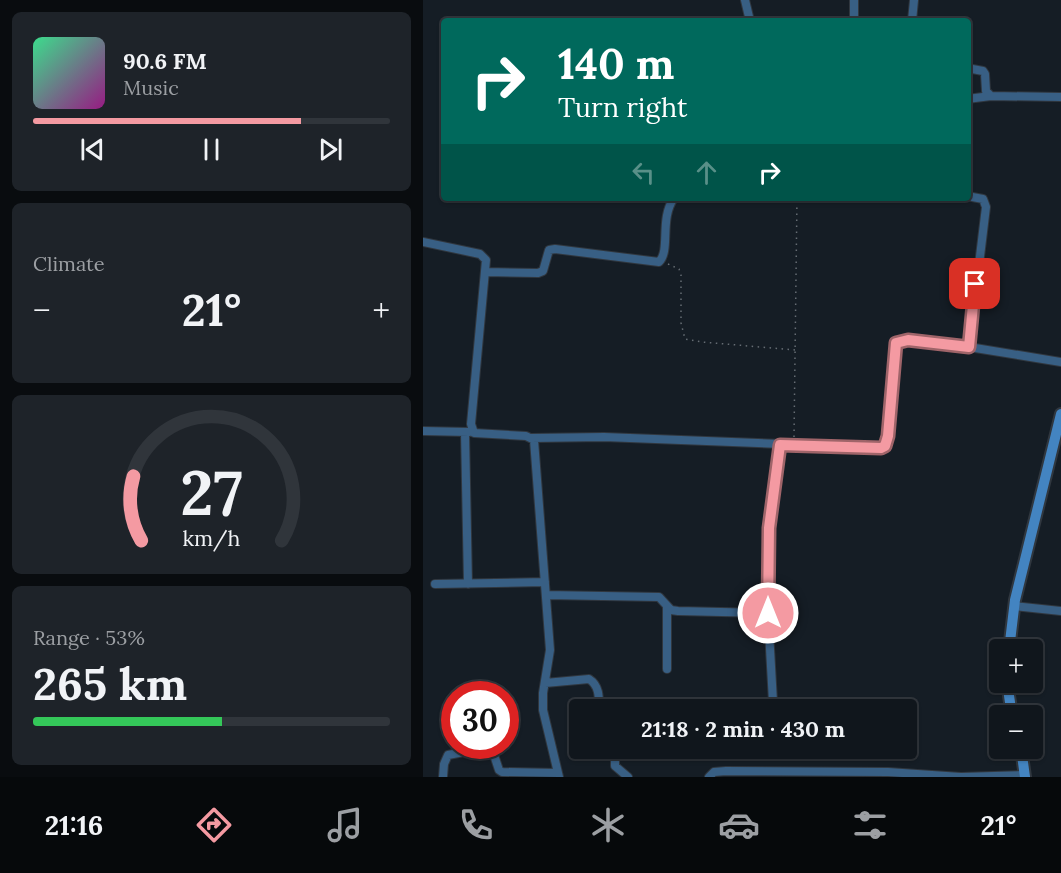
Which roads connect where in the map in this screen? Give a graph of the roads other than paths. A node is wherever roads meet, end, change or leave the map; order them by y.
1 (745, 0) edge
2 (854, 0) edge
3 (914, 0) edge
4 (749, 18) edge
5 (854, 18) edge
6 (912, 18) edge
7 (971, 69) edge
8 (991, 96) junction
9 (971, 98) edge
10 (1061, 98) edge
11 (971, 197) edge
12 (672, 201) edge
13 (423, 242) edge
14 (486, 272) junction
15 (969, 347) junction
16 (1061, 362) edge
17 (1061, 414) edge
18 (423, 430) edge
19 (465, 432) junction
20 (474, 432) junction
21 (531, 438) junction
22 (780, 445) junction
23 (545, 582) junction
24 (435, 584) dead end
25 (468, 584) junction
26 (546, 595) junction
27 (1014, 606) junction
28 (667, 607) junction
29 (1061, 611) edge
30 (768, 613) junction
31 (1010, 639) edge
32 (667, 669) dead end
33 (545, 683) junction
34 (598, 699) edge
35 (773, 699) edge
36 (615, 759) edge
37 (1023, 759) edge
38 (559, 775) edge
39 (1025, 776) edge
40 (443, 777) edge
41 (628, 777) edge
42 (709, 777) edge

1 - 4 street
2 - 5 street
3 - 6 street
7 - 8 street
8 - 9 street
8 - 10 street
11 - 15 street
12 - 14 street
13 - 14 street
14 - 20 street
15 - 16 street
15 - 22 street
17 - 27 street
18 - 19 street
19 - 20 street
19 - 25 street
20 - 21 street
21 - 22 street
21 - 23 street
22 - 30 street
23 - 25 street
23 - 26 street
24 - 25 street
26 - 28 street
26 - 33 street
27 - 29 street
27 - 31 street
28 - 30 street
28 - 32 street
30 - 35 street
33 - 34 street
33 - 38 street
36 - 41 street
37 - 39 street
38 - 40 street
39 - 42 street

